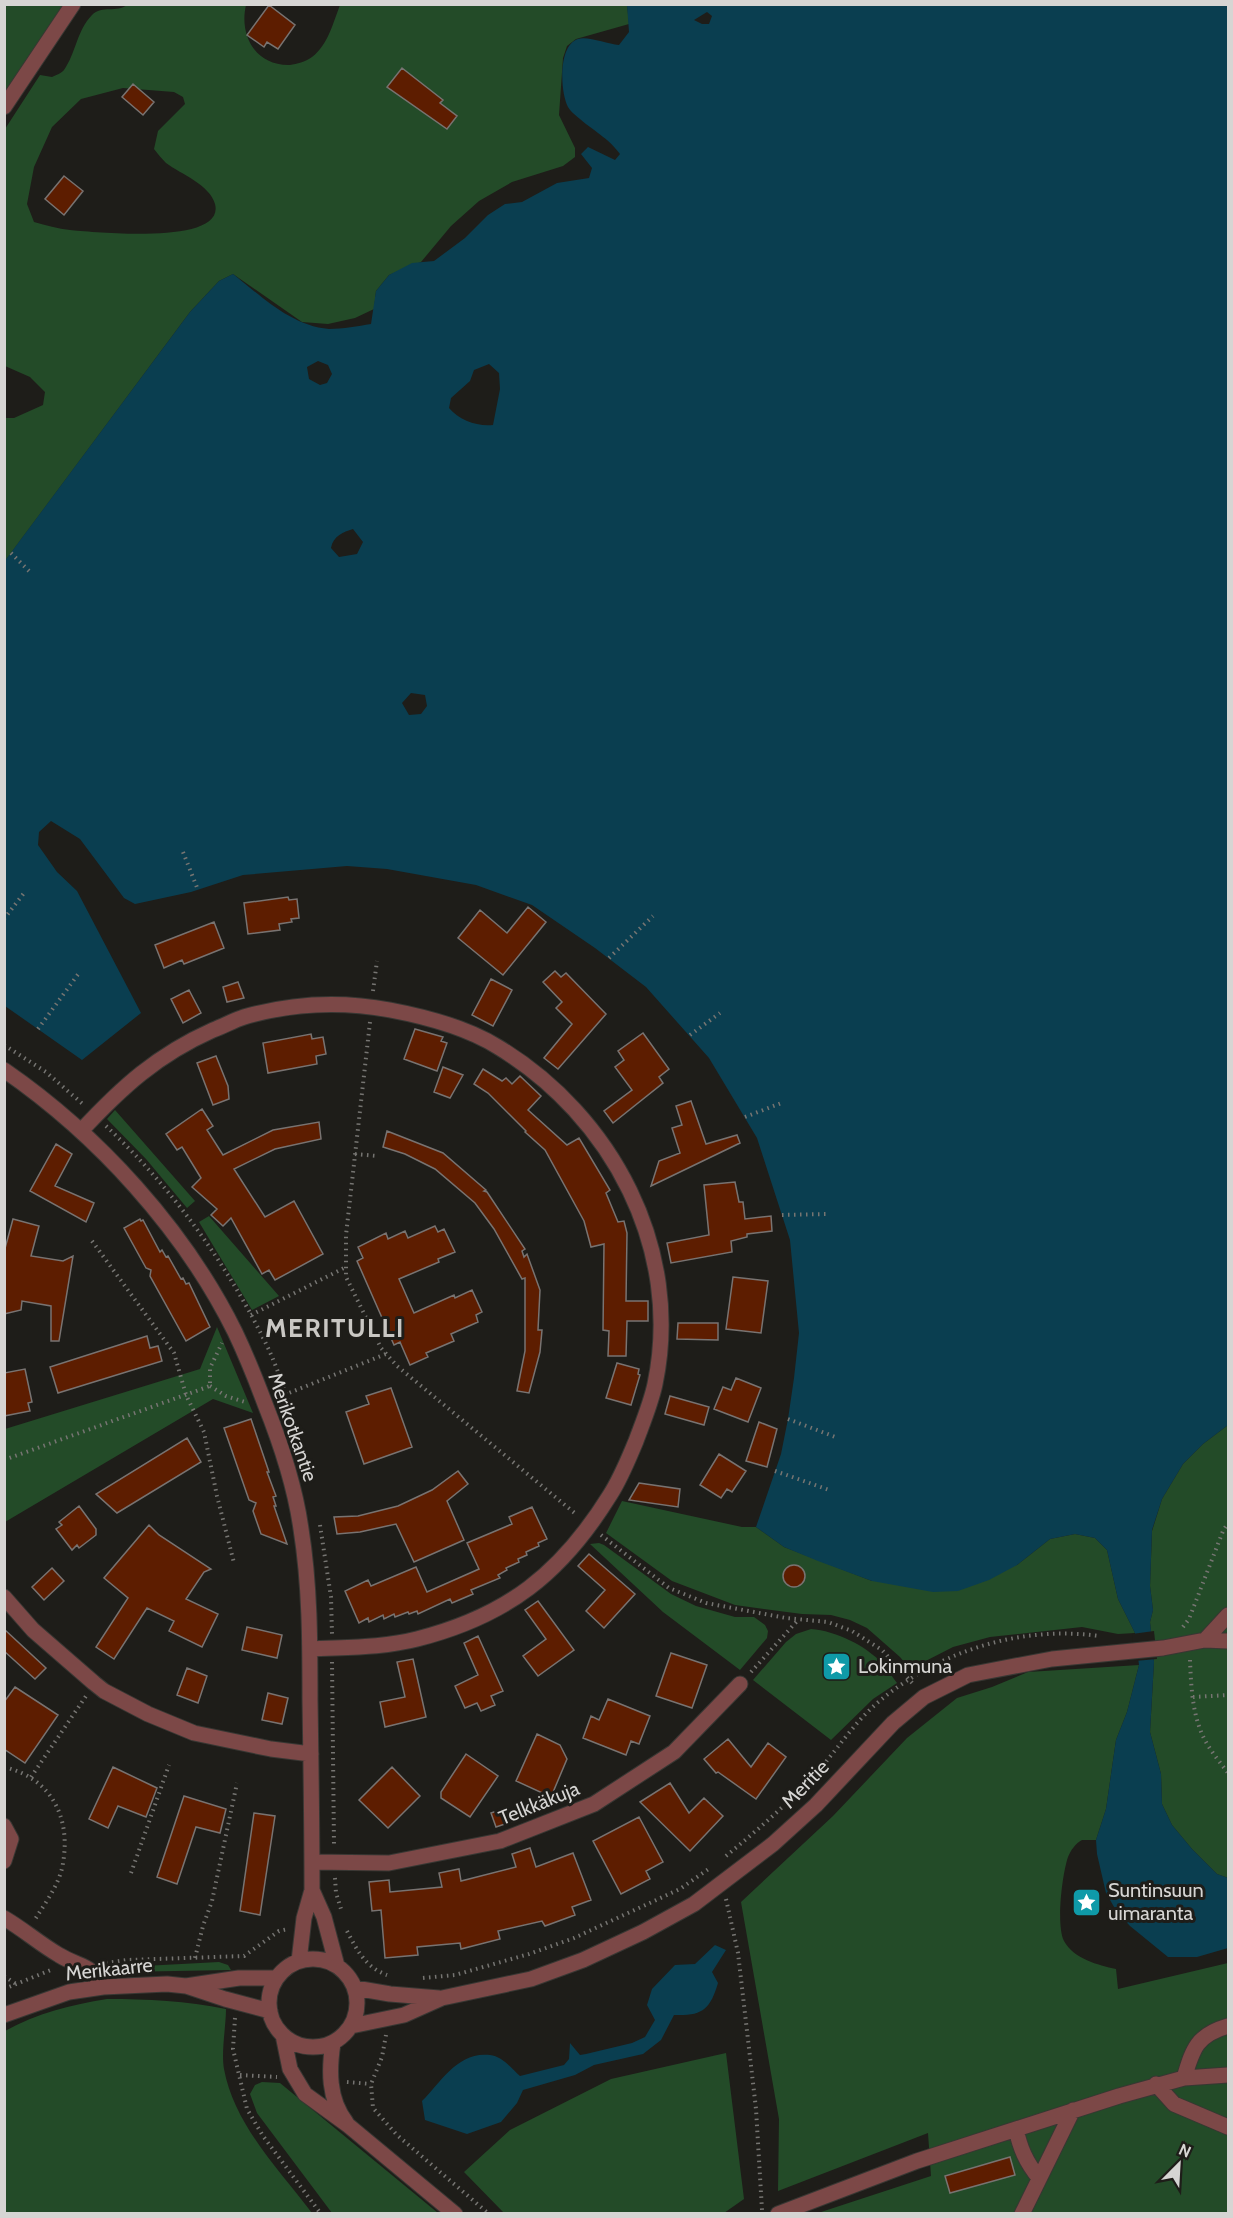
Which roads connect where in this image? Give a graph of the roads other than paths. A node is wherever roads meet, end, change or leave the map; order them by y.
1 (73, 4) edge
2 (4, 107) edge
3 (4, 1070) edge
4 (81, 1131) junction
5 (4, 1597) edge
6 (1228, 1615) edge
7 (1205, 1640) junction
8 (1228, 1641) edge
9 (310, 1649) junction
10 (740, 1684) road end
11 (311, 1754) junction
12 (4, 1826) edge
13 (4, 1861) edge
14 (312, 1862) junction
15 (312, 1890) junction
16 (4, 1918) edge
17 (299, 1961) junction
18 (336, 1965) junction
19 (277, 1978) junction
20 (186, 1986) junction
21 (103, 1987) junction
22 (356, 1989) junction
23 (442, 1998) junction
24 (270, 2011) junction
25 (4, 2015) edge
26 (351, 2026) junction
27 (1228, 2026) edge
28 (283, 2035) junction
29 (333, 2043) junction
30 (1228, 2075) edge
31 (1185, 2078) junction
32 (1156, 2085) junction
33 (1073, 2110) junction
34 (350, 2126) junction
35 (1228, 2127) edge
36 (1016, 2129) junction
37 (1039, 2178) junction
38 (455, 2214) edge
39 (778, 2214) edge
40 (1022, 2214) edge

1 - 2 street
3 - 4 street, Merikotkantie
4 - 9 street, Merikotkantie
4 - 9 street
5 - 11 street
6 - 7 street
7 - 8 street, Meritie
7 - 23 street, Meritie
9 - 11 street, Merikotkantie
10 - 14 street, Telkkäkuja
11 - 14 street, Merikotkantie
12 - 13 street
14 - 15 street, Merikotkantie
15 - 17 street, Merikotkantie
15 - 18 street, Merikotkantie
16 - 21 street
17 - 18 street
17 - 19 street
18 - 22 street
19 - 20 street, Merikaarre
19 - 24 street
20 - 21 street, Merikaarre
20 - 24 street, Merikaarre
21 - 25 street, Merikaarre
22 - 23 street, Meritie
22 - 26 street
23 - 26 street, Meritie
24 - 28 street
26 - 29 street
27 - 31 street
28 - 29 street
28 - 34 street
29 - 34 street
30 - 31 street
31 - 32 street
32 - 33 street
32 - 35 street
33 - 36 street
33 - 37 street
34 - 38 street
36 - 37 street
36 - 39 street
37 - 40 street

